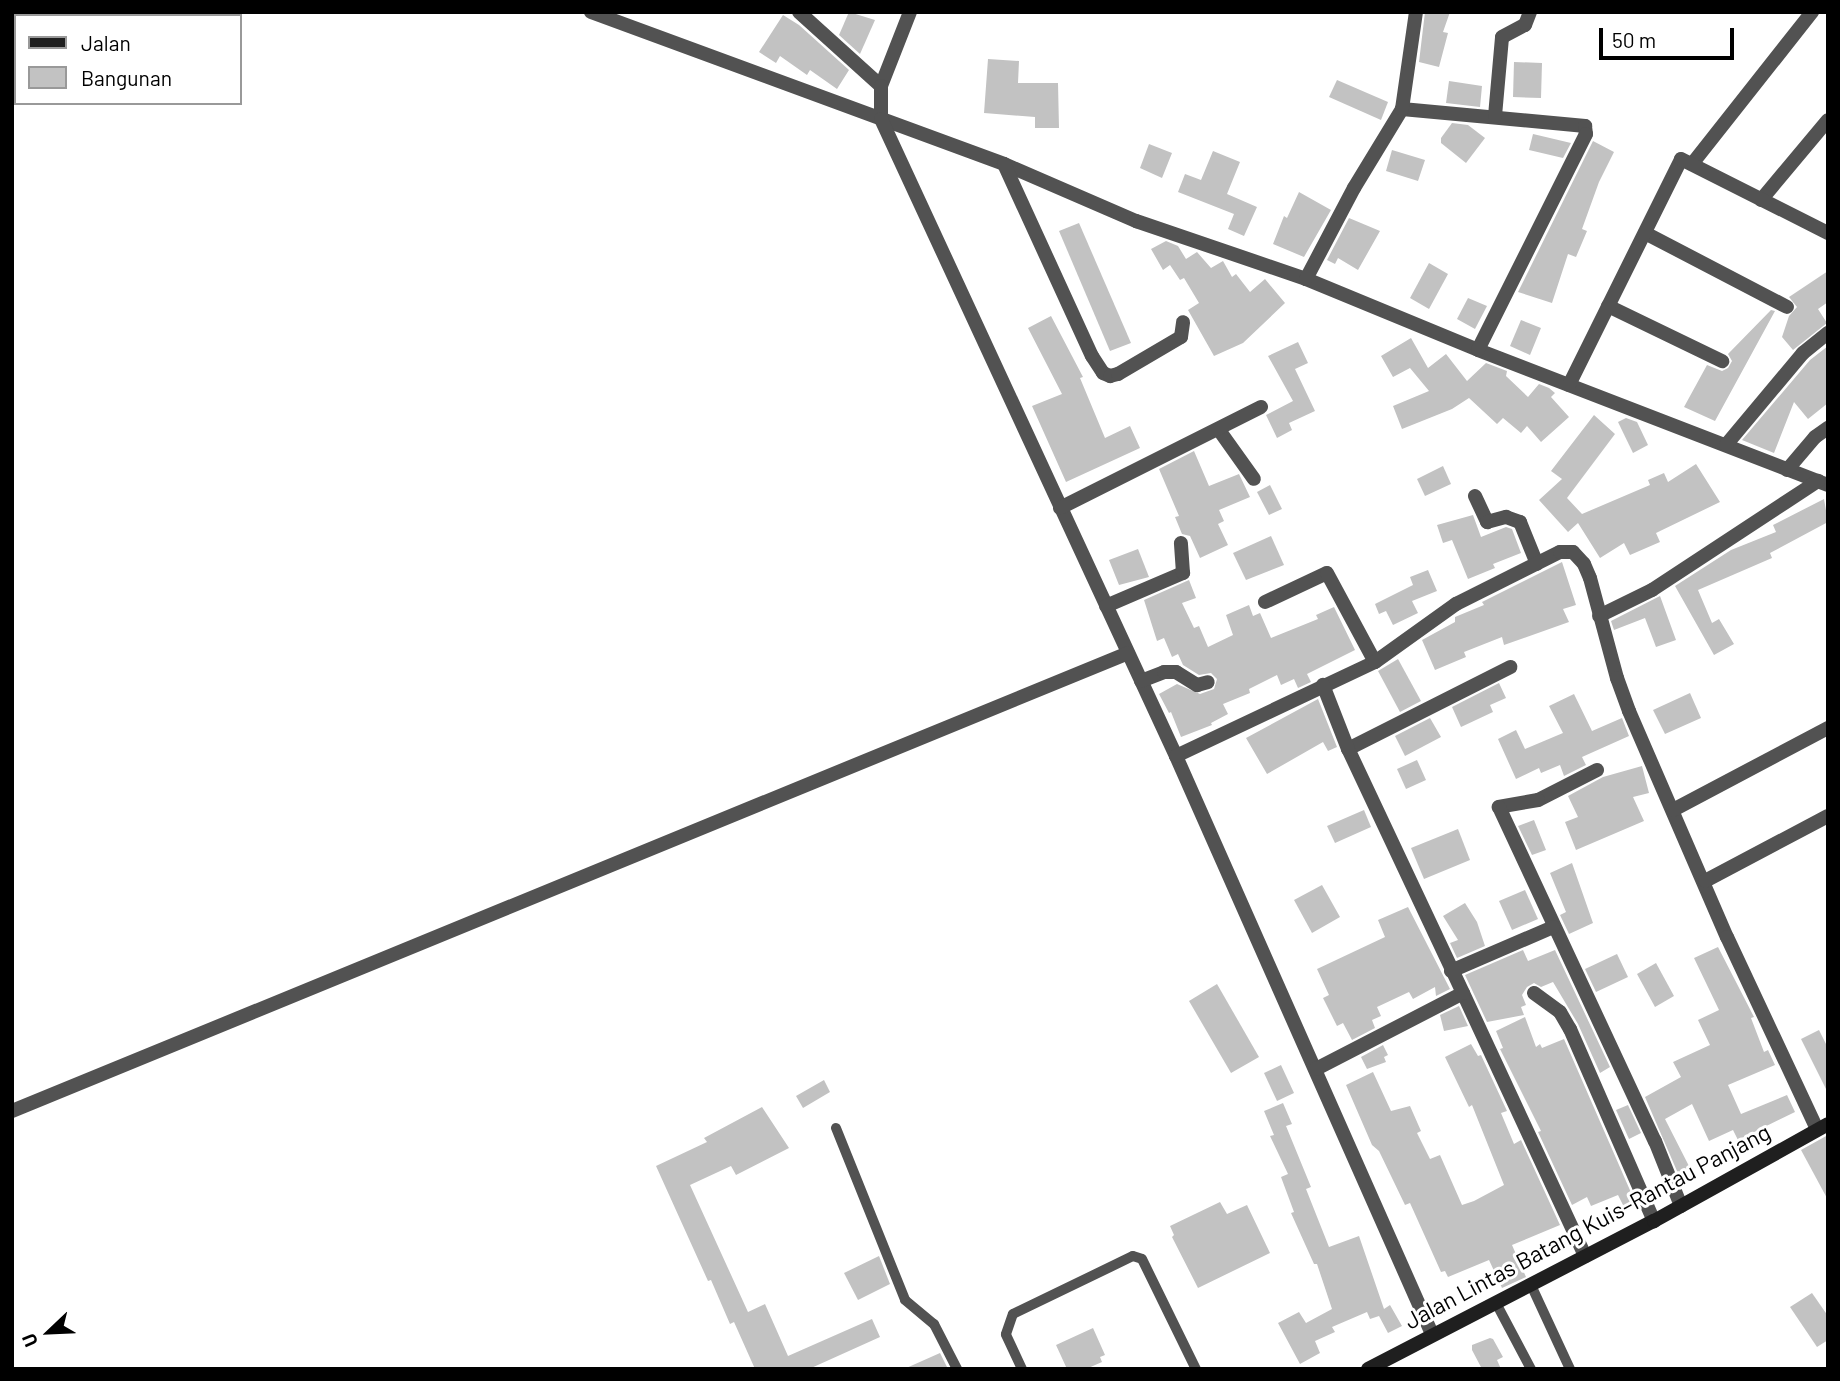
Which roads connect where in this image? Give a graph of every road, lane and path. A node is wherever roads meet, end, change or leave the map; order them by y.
1 (591, 12) edge
2 (799, 12) edge
3 (910, 12) edge
4 (1416, 12) edge
5 (1530, 12) edge
6 (1812, 12) edge
7 (881, 86) junction
8 (1402, 109) junction
9 (1495, 116) junction
10 (881, 120) junction
11 (1828, 120) edge
12 (1004, 164) junction
13 (1692, 164) junction
14 (1761, 200) junction
15 (1645, 233) junction
16 (1828, 233) edge
17 (1306, 279) junction
18 (1608, 306) junction
19 (1787, 307) dead end
20 (1183, 323) dead end
21 (1828, 333) edge
22 (1478, 350) junction
23 (1722, 361) dead end
24 (1569, 385) junction
25 (1261, 407) dead end
26 (1828, 428) edge
27 (1219, 430) junction
28 (1726, 445) junction
29 (1787, 470) junction
30 (1254, 479) dead end
31 (1823, 483) edge
32 (1475, 496) dead end
33 (1060, 508) junction
34 (1181, 543) dead end
35 (1537, 564) junction
36 (1265, 602) dead end
37 (1106, 606) junction
38 (1599, 616) junction
39 (1128, 653) junction
40 (1375, 662) junction
41 (1510, 667) dead end
42 (1141, 681) junction
43 (1208, 682) dead end
44 (1323, 685) junction
45 (1828, 727) edge
46 (1349, 749) junction
47 (1176, 756) junction
48 (1597, 770) dead end
49 (1673, 810) junction
50 (1826, 820) edge
51 (1705, 881) junction
52 (1553, 927) junction
53 (1451, 971) junction
54 (1463, 993) junction
55 (1534, 993) dead end
56 (1316, 1069) junction
57 (12, 1111) edge
58 (1823, 1126) edge
59 (836, 1128) dead end
60 (1681, 1206) junction
61 (1654, 1221) junction
62 (1585, 1256) junction
63 (1531, 1284) junction
64 (1496, 1303) junction
65 (1432, 1334) junction
66 (957, 1369) edge
67 (1022, 1369) edge
68 (1196, 1369) edge
69 (1368, 1369) edge
70 (1531, 1369) edge
71 (1570, 1369) edge

1 - 10 street
2 - 7 street
3 - 7 street
4 - 8 street
5 - 9 street
6 - 13 street
7 - 10 street
8 - 9 street
8 - 17 street
9 - 22 street
10 - 12 street
10 - 33 street
11 - 14 street
12 - 17 street
12 - 20 street
13 - 14 street
13 - 15 street
14 - 16 street
15 - 18 street
15 - 19 street
17 - 22 street
18 - 23 street
18 - 24 street
21 - 28 street
22 - 24 street
24 - 28 street
25 - 27 street
26 - 29 street
27 - 30 street
27 - 33 street
28 - 29 street
29 - 31 street
31 - 38 street
32 - 35 street
33 - 37 street
34 - 37 street
35 - 38 street
35 - 40 street
36 - 40 street
37 - 39 street
38 - 49 street
39 - 42 street
39 - 57 street
40 - 44 street
41 - 46 street
42 - 43 street
42 - 47 street
44 - 46 street
44 - 47 street
45 - 49 street
46 - 53 street
47 - 56 street
48 - 52 street
49 - 51 street
50 - 51 street
51 - 58 street
52 - 53 street
52 - 60 street
53 - 54 street
54 - 56 street
54 - 62 street
55 - 61 street
56 - 65 street
58 - 60 main road, Jalan Lintas Batang Kuis–Rantau Panjang
59 - 66 lane
60 - 61 main road, Jalan Lintas Batang Kuis–Rantau Panjang
61 - 62 main road, Jalan Lintas Batang Kuis–Rantau Panjang
62 - 63 main road, Jalan Lintas Batang Kuis–Rantau Panjang
63 - 64 main road, Jalan Lintas Batang Kuis–Rantau Panjang
63 - 71 lane
64 - 65 main road, Jalan Lintas Batang Kuis–Rantau Panjang
64 - 70 lane
65 - 69 main road, Jalan Lintas Batang Kuis–Rantau Panjang
67 - 68 lane

